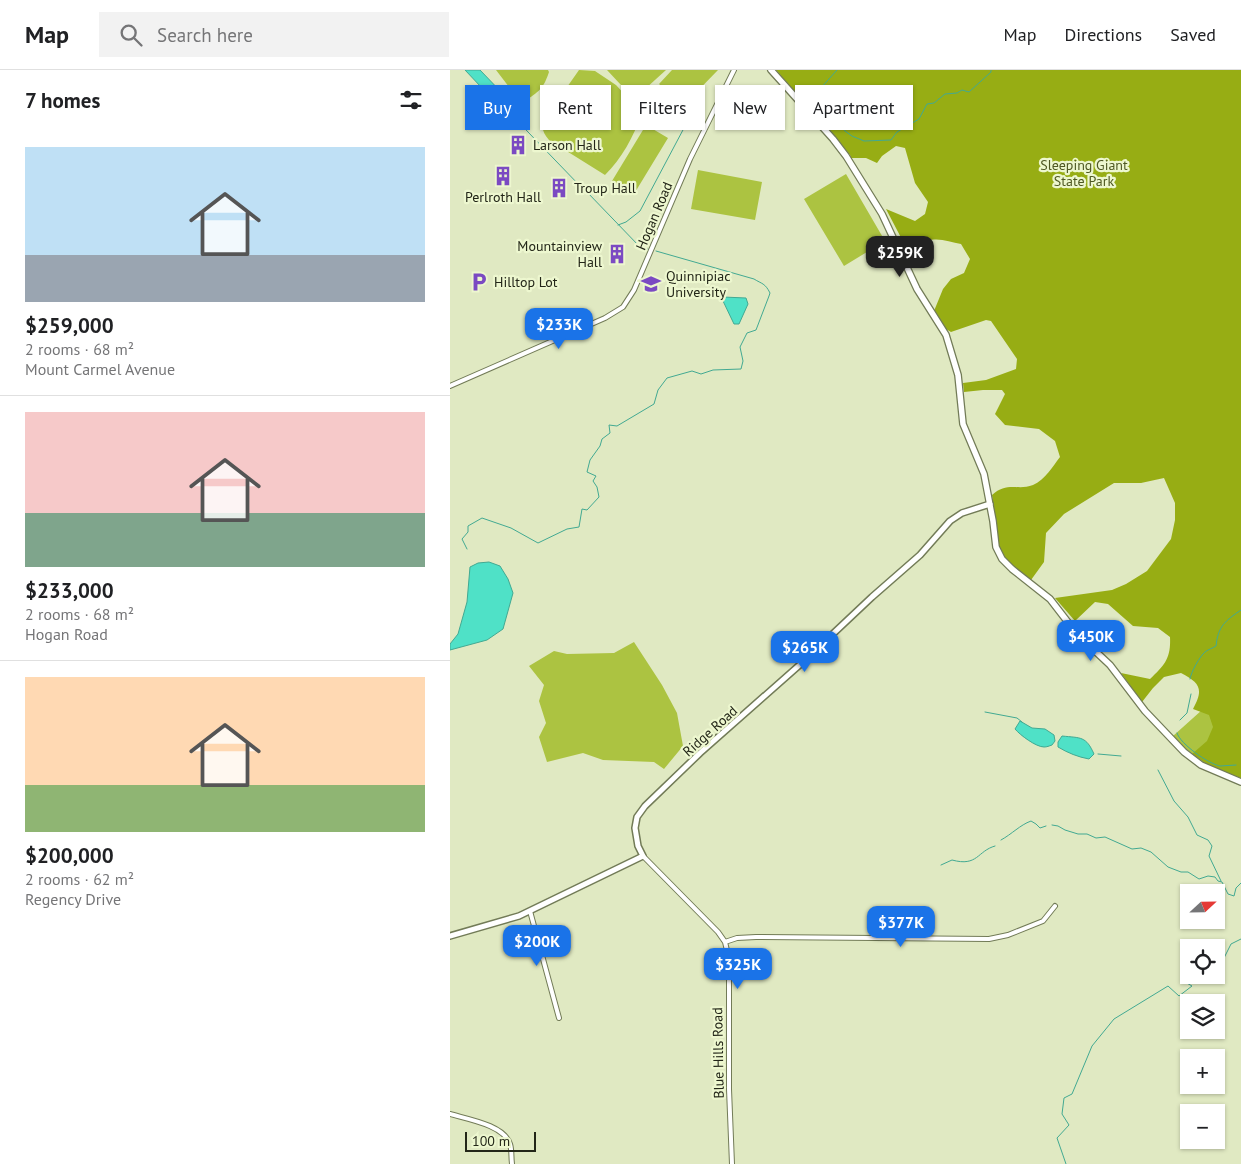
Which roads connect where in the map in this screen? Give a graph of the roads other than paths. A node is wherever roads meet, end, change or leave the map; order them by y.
1 (734, 70) edge
2 (771, 70) edge
3 (450, 386) edge
4 (990, 504) junction
5 (1241, 782) edge
6 (643, 856) junction
7 (1055, 906) dead end
8 (530, 911) junction
9 (450, 936) edge
10 (725, 942) junction
11 (559, 1018) dead end
12 (450, 1114) edge
13 (512, 1164) edge
14 (732, 1164) edge

1 - 3 street, Hogan Road
2 - 4 main road
4 - 5 main road
4 - 6 street, Ridge Road
6 - 8 street
6 - 10 street, Blue Hills Road
7 - 10 street
8 - 9 street
8 - 11 street
10 - 14 street, Blue Hills Road
12 - 13 street

